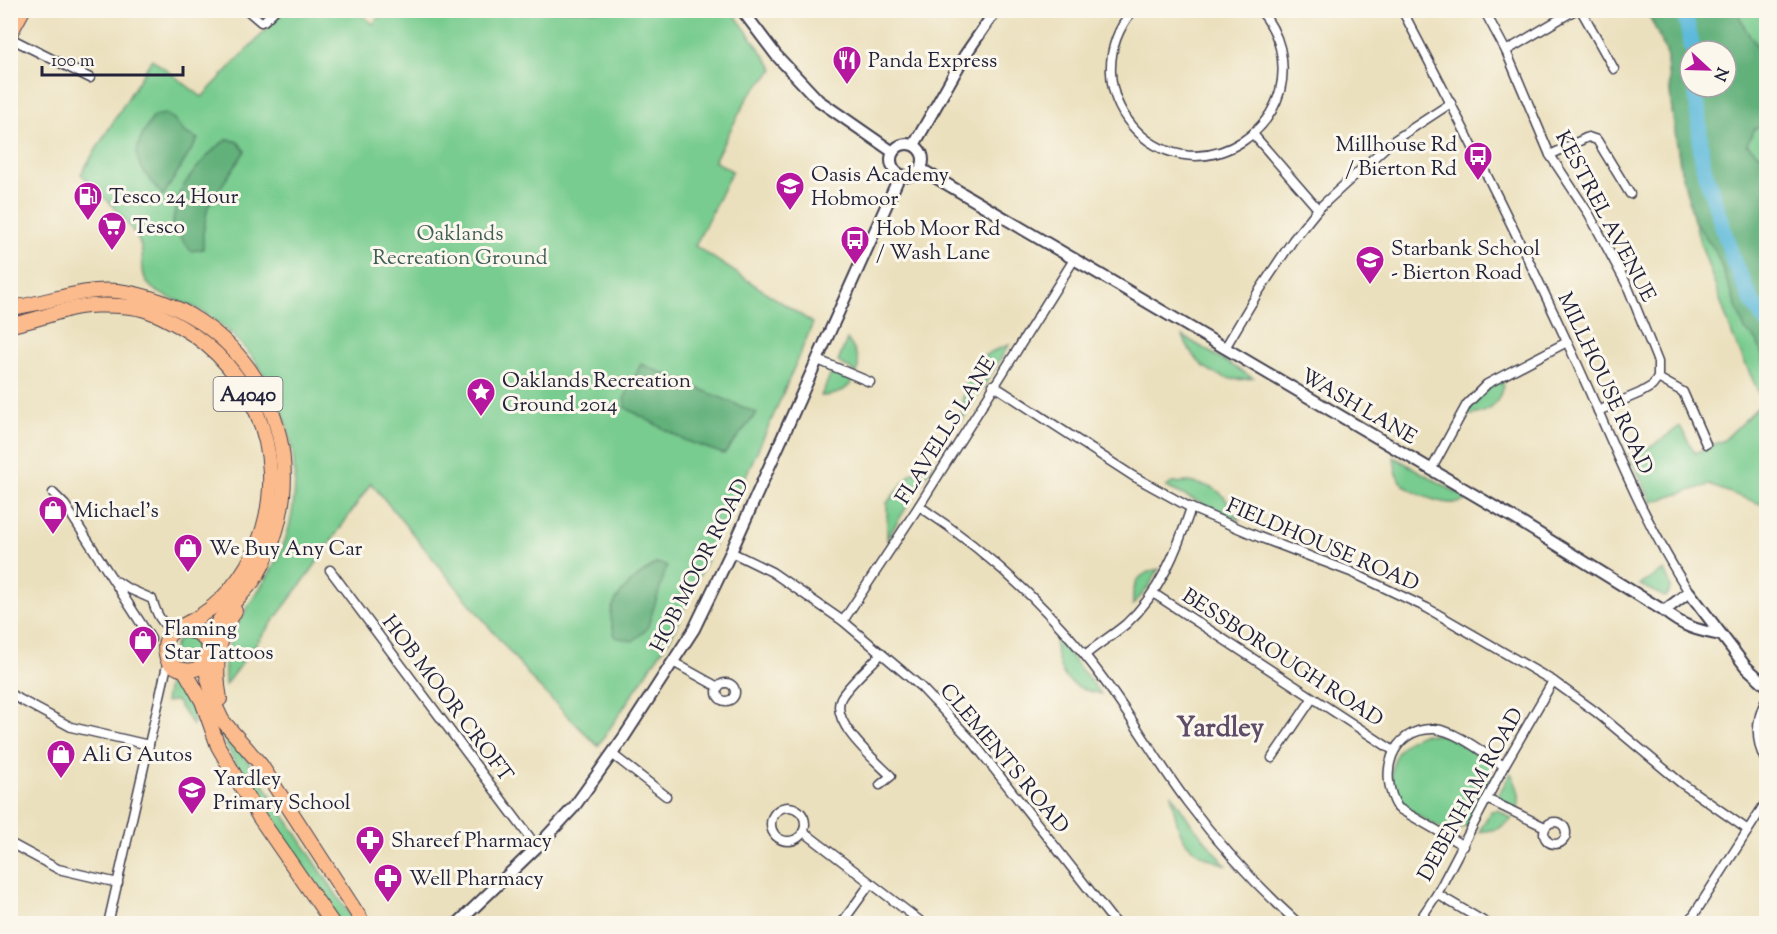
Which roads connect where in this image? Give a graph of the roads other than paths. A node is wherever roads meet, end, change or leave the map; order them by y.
1 (23, 10) edge
2 (247, 10) edge
3 (274, 10) edge
4 (996, 10) edge
5 (1133, 10) edge
6 (1260, 10) edge
7 (1402, 10) edge
8 (1484, 10) edge
9 (1575, 10) edge
10 (1581, 10) edge
11 (744, 12) edge
12 (10, 36) edge
13 (1506, 51) junction
14 (1614, 69) dead end
15 (90, 78) dead end
16 (1451, 103) junction
17 (1253, 135) junction
18 (914, 145) junction
19 (893, 152) junction
20 (1550, 154) junction
21 (921, 169) junction
22 (900, 175) junction
23 (1630, 194) dead end
24 (1318, 210) junction
25 (1075, 258) junction
26 (10, 308) edge
27 (10, 325) edge
28 (1567, 342) junction
29 (1224, 348) junction
30 (818, 360) junction
31 (1658, 378) junction
32 (870, 382) dead end
33 (993, 385) junction
34 (1598, 411) junction
35 (1706, 444) dead end
36 (1431, 470) junction
37 (53, 494) dead end
38 (919, 506) junction
39 (1191, 508) junction
40 (731, 552) junction
41 (330, 570) dead end
42 (113, 579) junction
43 (253, 580) junction
44 (1689, 592) junction
45 (1153, 593) junction
46 (1664, 611) junction
47 (843, 621) junction
48 (177, 630) junction
49 (1721, 635) junction
50 (151, 639) dead end
51 (208, 643) junction
52 (882, 653) junction
53 (1085, 655) junction
54 (168, 661) junction
55 (674, 662) junction
56 (204, 663) junction
57 (184, 671) junction
58 (1553, 681) junction
59 (1767, 685) edge
60 (718, 687) dead end
61 (10, 694) edge
62 (1312, 699) junction
63 (1767, 700) edge
64 (230, 729) junction
65 (149, 745) junction
66 (1394, 751) junction
67 (612, 754) junction
68 (1272, 758) dead end
69 (1767, 762) edge
70 (1504, 766) junction
71 (880, 785) dead end
72 (666, 796) dead end
73 (1487, 799) junction
74 (1767, 802) edge
75 (1545, 827) dead end
76 (1748, 830) junction
77 (804, 832) junction
78 (10, 843) edge
79 (1464, 846) junction
80 (537, 847) junction
81 (117, 883) junction
82 (870, 884) junction
83 (1437, 894) junction
84 (108, 924) edge
85 (333, 924) edge
86 (364, 924) edge
87 (457, 924) edge
88 (841, 924) edge
89 (924, 924) edge
90 (1116, 924) edge
91 (1299, 924) edge
92 (1417, 924) edge
93 (1488, 924) edge
94 (1688, 924) edge

1 - 12 main road
2 - 3 street
4 - 18 street
5 - 17 street
6 - 17 street
7 - 16 street, MILLHOUSE ROAD
8 - 13 street, KESTREL AVENUE
9 - 13 street
10 - 14 street
11 - 19 street
12 - 15 street
13 - 20 street, KESTREL AVENUE
16 - 24 street
16 - 28 street, MILLHOUSE ROAD
17 - 24 street
18 - 19 street
18 - 21 street
19 - 22 street
20 - 23 street
20 - 31 street, KESTREL AVENUE
21 - 22 street
21 - 25 street, WASH LANE
22 - 30 street, HOB MOOR ROAD
24 - 29 street
25 - 29 street, WASH LANE
25 - 33 street, FLAVELLS LANE
26 - 43 main road, A4040
27 - 48 main road, A4040
28 - 34 street, MILLHOUSE ROAD
28 - 36 street
29 - 36 street, WASH LANE
30 - 32 street
30 - 40 street, HOB MOOR ROAD
31 - 34 street
31 - 35 street
33 - 38 street, FLAVELLS LANE
33 - 39 street, FIELDHOUSE ROAD
34 - 44 street, MILLHOUSE ROAD
36 - 46 street, WASH LANE
37 - 42 street
38 - 47 street, FLAVELLS LANE
38 - 53 street
39 - 45 street
39 - 58 street, FIELDHOUSE ROAD
40 - 47 street, CLEMENTS ROAD
40 - 55 street, HOB MOOR ROAD
41 - 80 street, HOB MOOR CROFT
42 - 48 street
42 - 50 street
43 - 51 main road, A4040
43 - 64 main road, A4040
44 - 46 street
44 - 49 street, MILLHOUSE ROAD
45 - 53 street
45 - 62 street, BESSBOROUGH ROAD
46 - 49 street, WASH LANE
47 - 52 street, CLEMENTS ROAD
48 - 51 main road
48 - 54 main road
49 - 59 street
51 - 56 main road, A4040
52 - 71 street
52 - 90 street, CLEMENTS ROAD
53 - 91 street
54 - 57 main road
54 - 65 street
55 - 60 street
55 - 67 street, HOB MOOR ROAD
56 - 57 main road
56 - 64 main road, A4040
57 - 85 main road
58 - 70 street, DEBENHAM ROAD
58 - 76 street, FIELDHOUSE ROAD
61 - 65 street
62 - 66 street, BESSBOROUGH ROAD
62 - 68 street
63 - 69 street
64 - 86 main road, A4040
65 - 81 street
66 - 70 street
66 - 79 street
67 - 72 street
67 - 80 street, HOB MOOR ROAD
70 - 73 street, DEBENHAM ROAD
73 - 75 street
73 - 79 street, DEBENHAM ROAD
74 - 76 street
76 - 94 street
77 - 77 street
77 - 82 street
78 - 81 street
79 - 83 street, DEBENHAM ROAD
80 - 87 street, HOB MOOR ROAD
81 - 84 street
82 - 88 street
82 - 89 street
83 - 92 street, DEBENHAM ROAD
83 - 93 street

